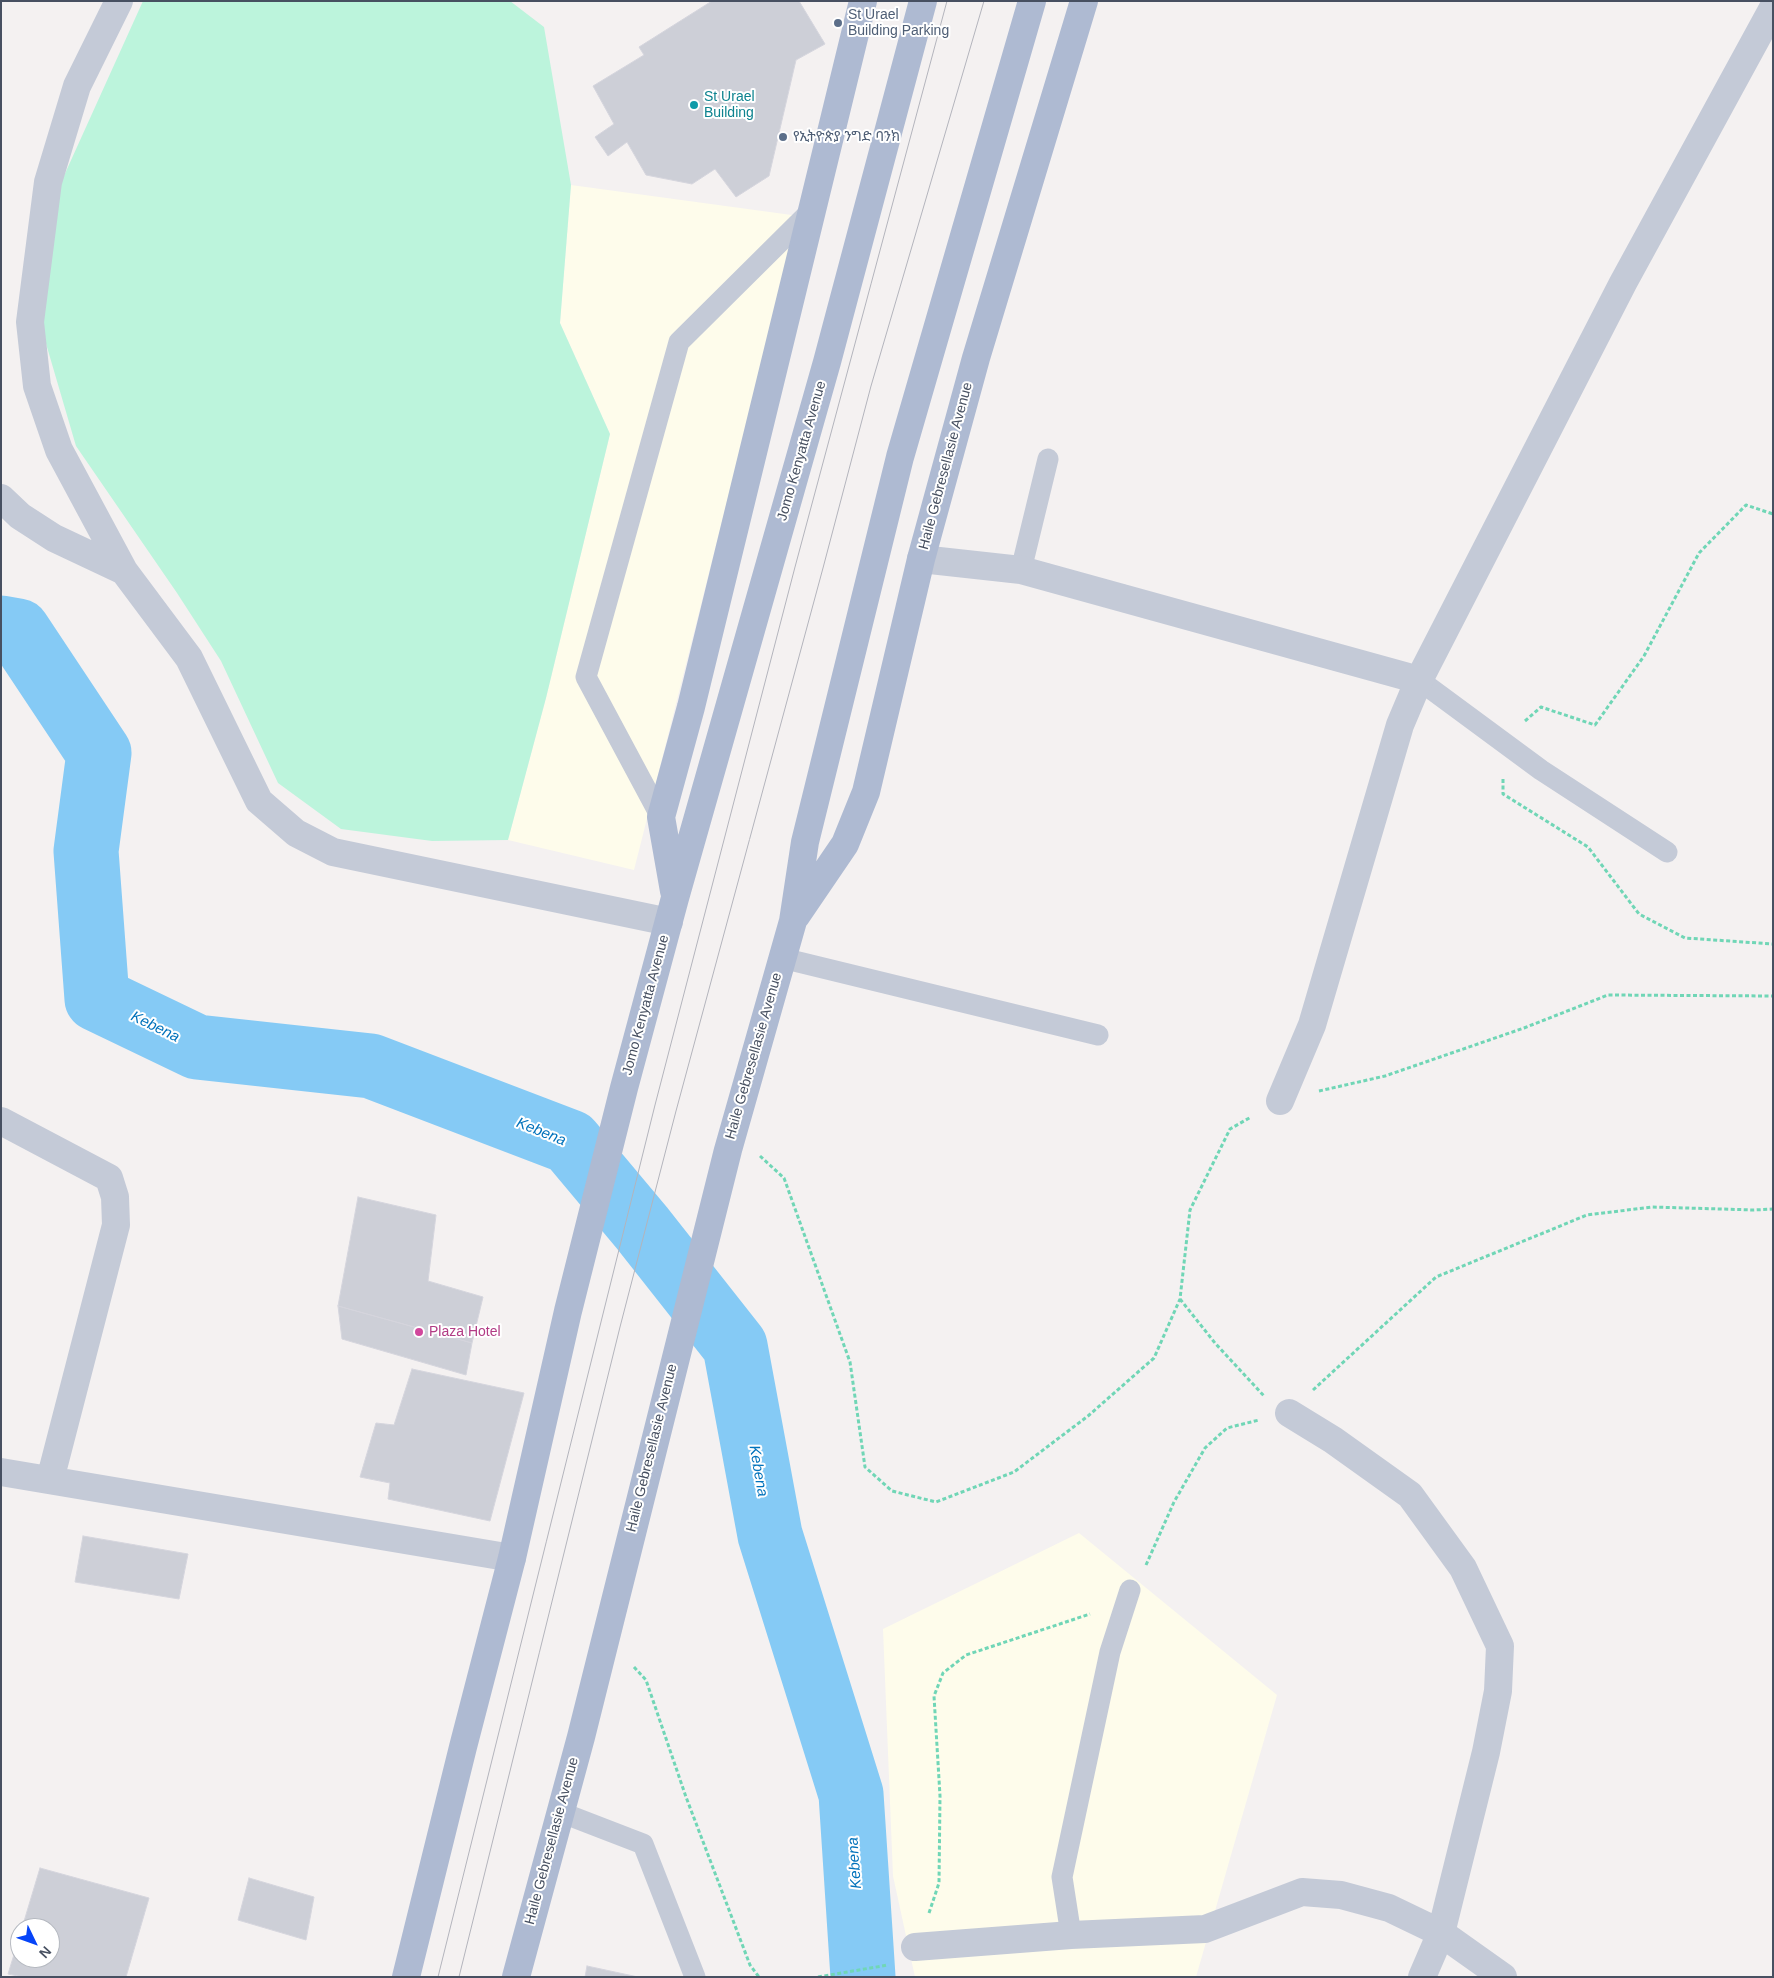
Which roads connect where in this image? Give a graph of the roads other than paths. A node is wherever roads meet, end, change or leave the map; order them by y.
1 (119, 1) edge
2 (863, 1) edge
3 (922, 1) edge
4 (1032, 1) edge
5 (1084, 1) edge
6 (1773, 8) edge
7 (811, 211) junction
8 (1048, 459) dead end
9 (1, 498) edge
10 (921, 559) junction
11 (1021, 570) junction
12 (124, 571) junction
13 (1419, 680) junction
14 (661, 817) junction
15 (1668, 852) dead end
16 (672, 910) junction
17 (792, 921) junction
18 (782, 958) junction
19 (1098, 1035) dead end
20 (1280, 1100) road end
21 (1, 1121) edge
22 (1289, 1412) road end
23 (1, 1472) edge
24 (50, 1480) junction
25 (512, 1558) junction
26 (1130, 1590) road end
27 (560, 1812) junction
28 (1441, 1933) junction
29 (1072, 1935) junction
30 (915, 1947) road end
31 (406, 1977) edge
32 (516, 1977) edge
33 (695, 1977) edge
34 (1422, 1977) edge
35 (1503, 1977) edge

1 - 12 street
2 - 7 main road
3 - 16 main road, Jomo Kenyatta Avenue
4 - 17 main road, Haile Gebresellasie Avenue
5 - 10 main road, Haile Gebresellasie Avenue
6 - 13 street
7 - 14 main road
7 - 14 lane
8 - 11 lane
9 - 12 street
10 - 11 street
10 - 17 main road, Haile Gebresellasie Avenue
11 - 13 street
12 - 16 street
13 - 15 lane
13 - 20 street
14 - 16 main road
16 - 25 main road, Jomo Kenyatta Avenue
17 - 18 main road, Haile Gebresellasie Avenue
18 - 19 lane
18 - 27 main road, Haile Gebresellasie Avenue
21 - 24 street
22 - 28 street
23 - 24 street
24 - 25 street
25 - 31 main road
26 - 29 lane
27 - 32 main road, Haile Gebresellasie Avenue
27 - 33 lane
28 - 29 street
28 - 34 street
28 - 35 street
29 - 30 street

